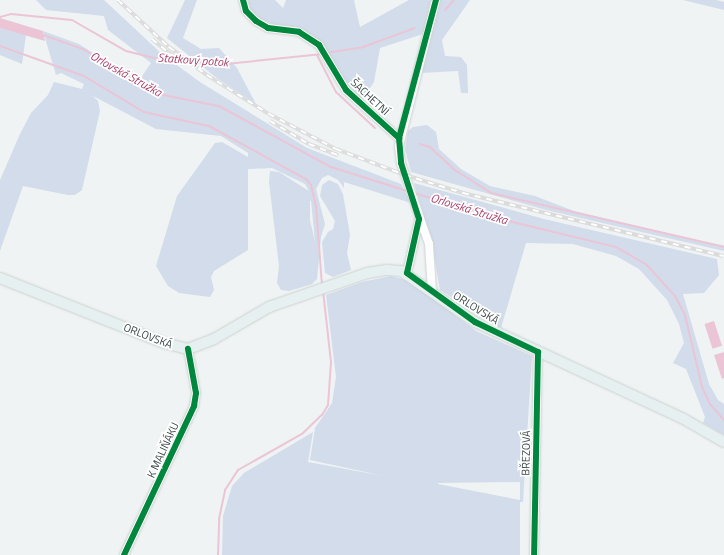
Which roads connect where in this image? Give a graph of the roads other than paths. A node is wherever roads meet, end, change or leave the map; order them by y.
1 (243, 0) edge
2 (436, 0) edge
3 (399, 138) junction
4 (419, 219) junction
5 (407, 273) junction
6 (0, 278) edge
7 (432, 291) junction
8 (188, 349) junction
9 (538, 352) junction
10 (724, 442) edge
11 (124, 555) edge
12 (534, 555) edge

1 - 3 street, ŠACHETNÍ
2 - 3 street, ŠACHETNÍ
3 - 4 street, ŠACHETNÍ
4 - 5 street
4 - 7 street, ŠACHETNÍ
5 - 7 main road, ORLOVSKÁ
5 - 8 main road, ORLOVSKÁ
6 - 8 main road, ORLOVSKÁ
7 - 9 main road, ORLOVSKÁ
8 - 11 street, K MALIŇÁKU
9 - 10 main road, ORLOVSKÁ
9 - 12 street, BŘEZOVÁ

